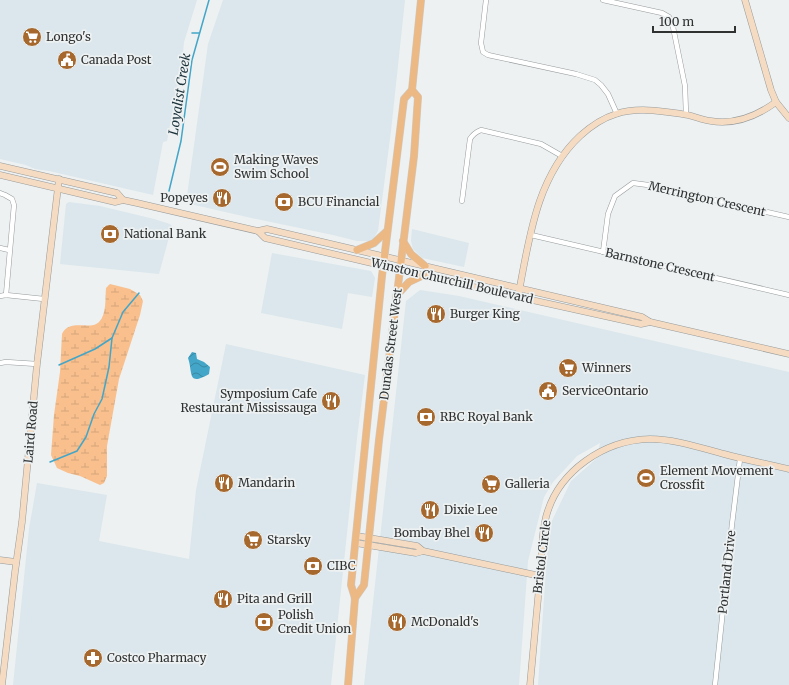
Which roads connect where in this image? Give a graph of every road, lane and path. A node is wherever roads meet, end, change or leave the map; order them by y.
1 (421, 0) edge
2 (486, 0) edge
3 (603, 0) edge
4 (745, 0) edge
5 (412, 90) junction
6 (776, 102) junction
7 (617, 114) junction
8 (686, 114) junction
9 (789, 118) edge
10 (562, 156) junction
11 (0, 166) edge
12 (0, 175) edge
13 (59, 179) junction
14 (58, 188) junction
15 (0, 193) edge
16 (123, 200) junction
17 (462, 201) dead end
18 (789, 217) edge
19 (258, 231) junction
20 (388, 231) junction
21 (531, 235) junction
22 (403, 241) junction
23 (0, 248) edge
24 (9, 250) junction
25 (357, 250) junction
26 (603, 252) junction
27 (384, 256) junction
28 (401, 260) junction
29 (383, 266) junction
30 (425, 266) junction
31 (400, 269) junction
32 (424, 275) junction
33 (520, 288) junction
34 (6, 295) junction
35 (789, 295) edge
36 (0, 296) edge
37 (396, 296) junction
38 (518, 297) junction
39 (44, 299) junction
40 (650, 322) junction
41 (789, 354) edge
42 (0, 363) edge
43 (37, 364) junction
44 (740, 458) junction
45 (789, 469) edge
46 (356, 540) junction
47 (369, 542) junction
48 (0, 560) edge
49 (16, 562) junction
50 (540, 576) junction
51 (355, 598) junction
52 (2, 685) edge
53 (348, 685) edge
54 (530, 685) edge
55 (715, 685) edge

1 - 5 main road, Dundas Street West
2 - 7 street
3 - 8 street
4 - 6 street
5 - 20 main road, Dundas Street West
5 - 22 main road, Dundas Street West
6 - 8 street
6 - 9 street
7 - 8 street
7 - 10 street
10 - 17 street
10 - 21 street
11 - 13 street, Winston Churchill Boulevard
12 - 14 street, Winston Churchill Boulevard
13 - 14 street, Laird Road
13 - 16 street, Winston Churchill Boulevard
14 - 16 street, Winston Churchill Boulevard
14 - 39 street, Laird Road
15 - 24 street
16 - 19 street, Winston Churchill Boulevard
18 - 26 street, Merrington Crescent
19 - 25 street, Winston Churchill Boulevard
19 - 29 street, Winston Churchill Boulevard
20 - 25 main road
20 - 27 main road, Dundas Street West
21 - 26 street, Barnstone Crescent
21 - 33 street
22 - 28 main road, Dundas Street West
22 - 30 main road
23 - 24 street
24 - 34 street
25 - 27 street, Winston Churchill Boulevard
26 - 35 street, Barnstone Crescent
27 - 28 street, Winston Churchill Boulevard
27 - 29 main road, Dundas Street West
28 - 30 street, Winston Churchill Boulevard
28 - 31 main road, Dundas Street West
29 - 31 street, Winston Churchill Boulevard
29 - 46 main road, Dundas Street West
30 - 33 street, Winston Churchill Boulevard
31 - 32 street, Winston Churchill Boulevard
31 - 37 main road, Dundas Street West
32 - 37 main road
32 - 38 street, Winston Churchill Boulevard
33 - 38 street
33 - 40 street, Winston Churchill Boulevard
34 - 36 street
34 - 39 street
37 - 47 main road, Dundas Street West
38 - 40 street, Winston Churchill Boulevard
39 - 43 street, Laird Road
40 - 41 street, Winston Churchill Boulevard
42 - 43 street
43 - 49 street, Laird Road
44 - 45 street, Bristol Circle
44 - 50 street, Bristol Circle
44 - 55 street, Portland Drive
46 - 47 street
46 - 51 main road, Dundas Street West
47 - 50 street
47 - 51 main road, Dundas Street West
48 - 49 street
49 - 52 street, Laird Road
50 - 54 street, Bristol Circle
51 - 53 main road, Dundas Street West

